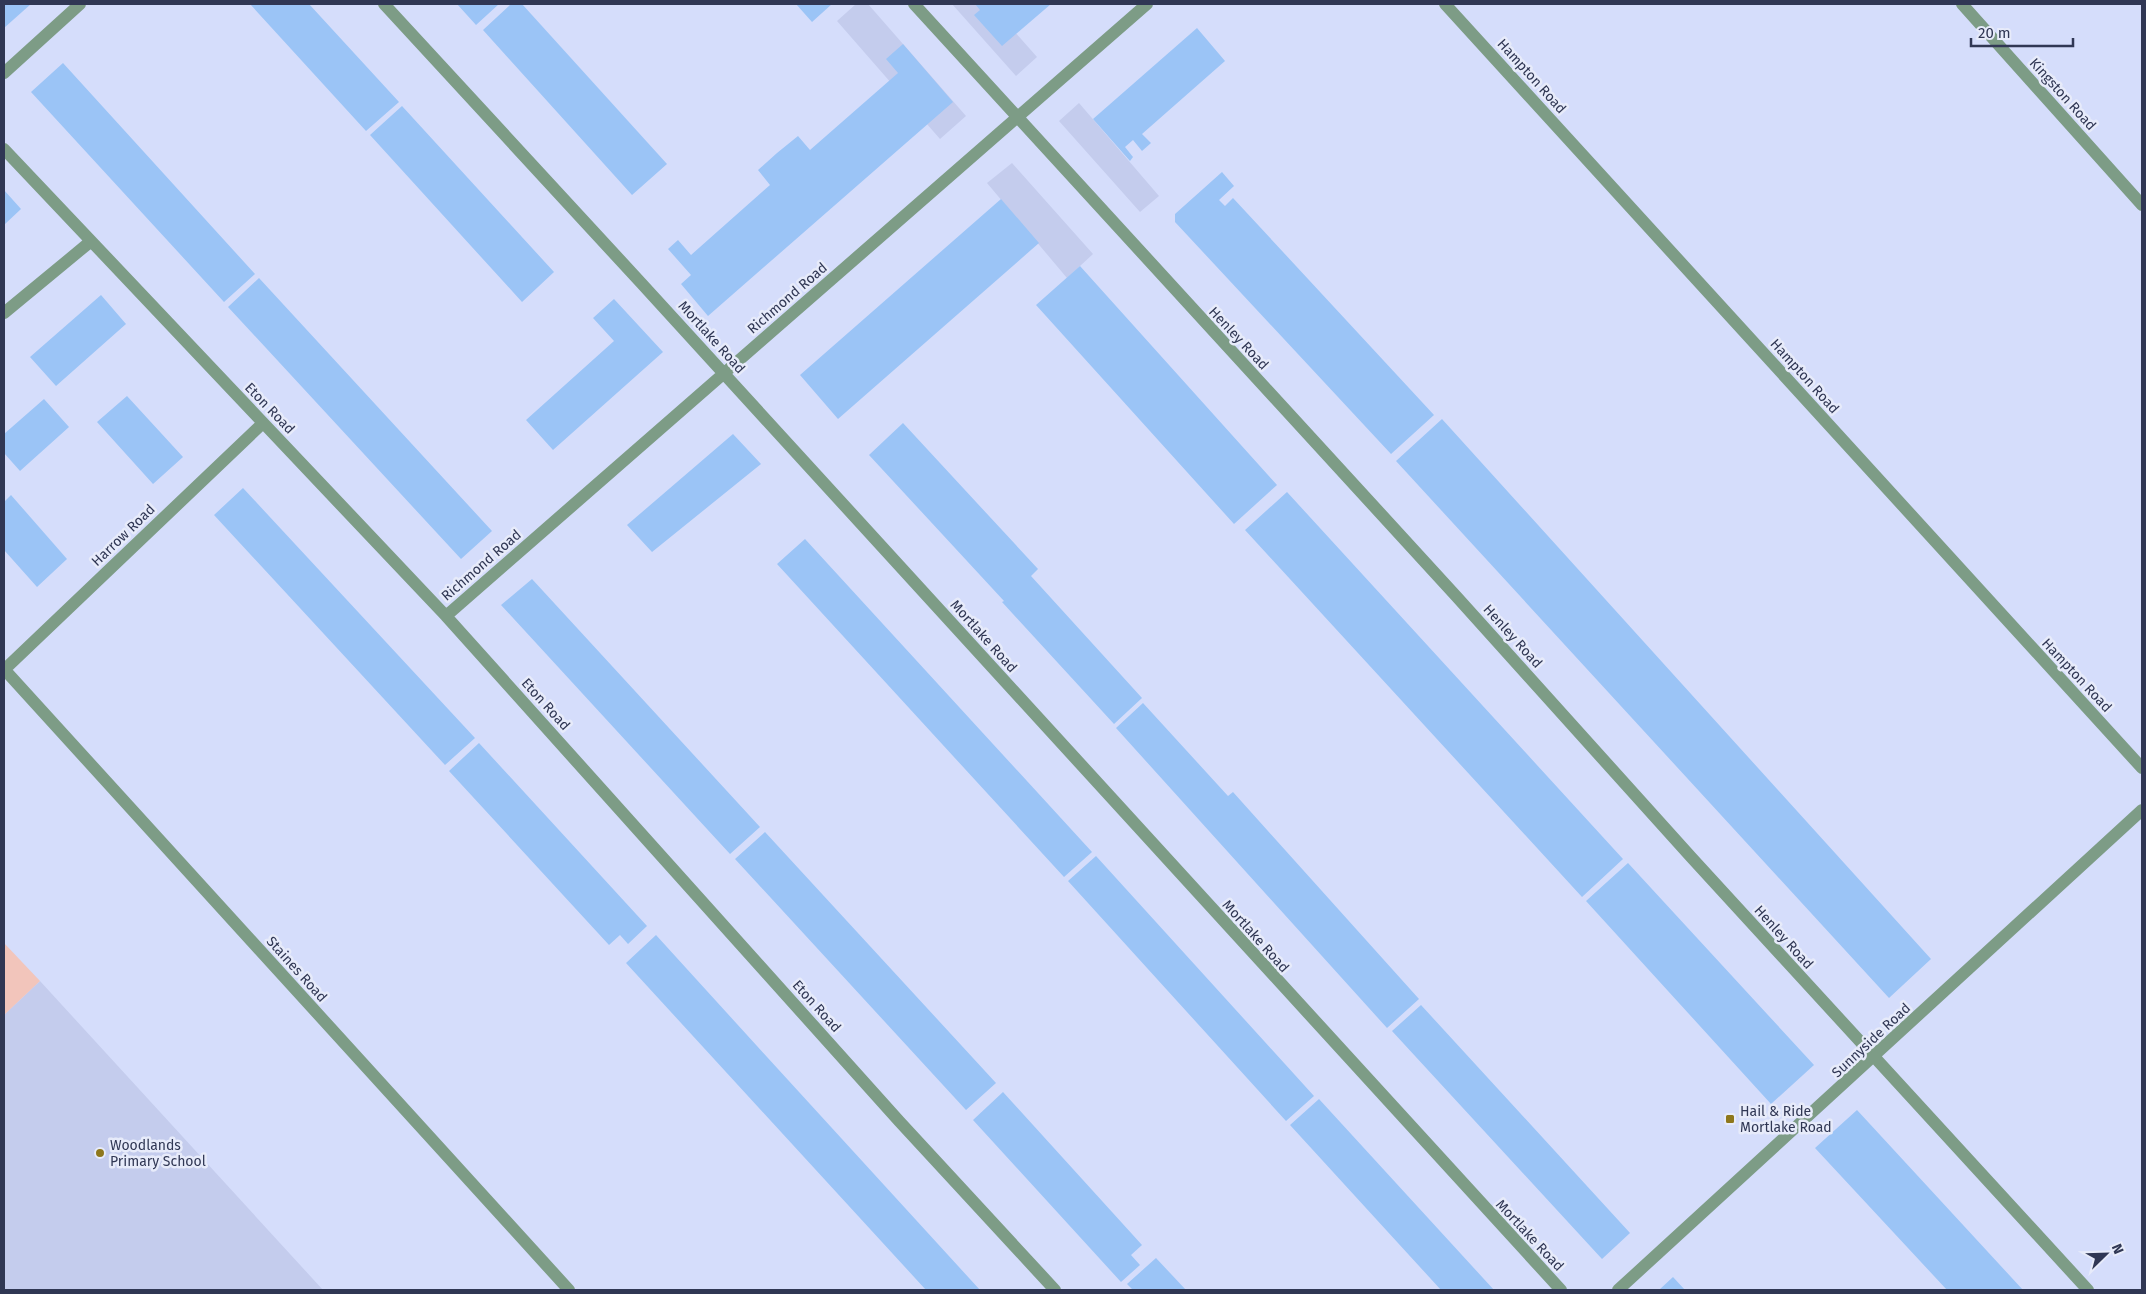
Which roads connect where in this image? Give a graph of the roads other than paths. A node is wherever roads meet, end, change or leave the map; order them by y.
1 (80, 4) edge
2 (384, 4) edge
3 (914, 4) edge
4 (1147, 4) edge
5 (1445, 4) edge
6 (1962, 4) edge
7 (4, 73) edge
8 (1018, 117) junction
9 (4, 149) edge
10 (2142, 205) edge
11 (90, 242) junction
12 (4, 313) edge
13 (724, 373) junction
14 (263, 423) junction
15 (446, 616) junction
16 (4, 669) edge
17 (2142, 768) edge
18 (2142, 810) edge
19 (1874, 1057) junction
20 (568, 1290) edge
21 (1055, 1290) edge
22 (1561, 1290) edge
23 (1618, 1290) edge
24 (2088, 1290) edge

1 - 7 street
2 - 13 street, Mortlake Road
3 - 8 street, Henley Road
4 - 8 street, Richmond Road
5 - 17 street, Hampton Road
6 - 10 street, Kingston Road
8 - 13 street, Richmond Road
8 - 19 street, Henley Road
9 - 11 street, Eton Road
11 - 12 street
11 - 14 street, Eton Road
13 - 15 street, Richmond Road
13 - 22 street, Mortlake Road
14 - 15 street, Eton Road
14 - 16 street, Harrow Road
15 - 21 street, Eton Road
16 - 20 street, Staines Road
18 - 19 street, Sunnyside Road
19 - 23 street, Sunnyside Road
19 - 24 street, Henley Road

